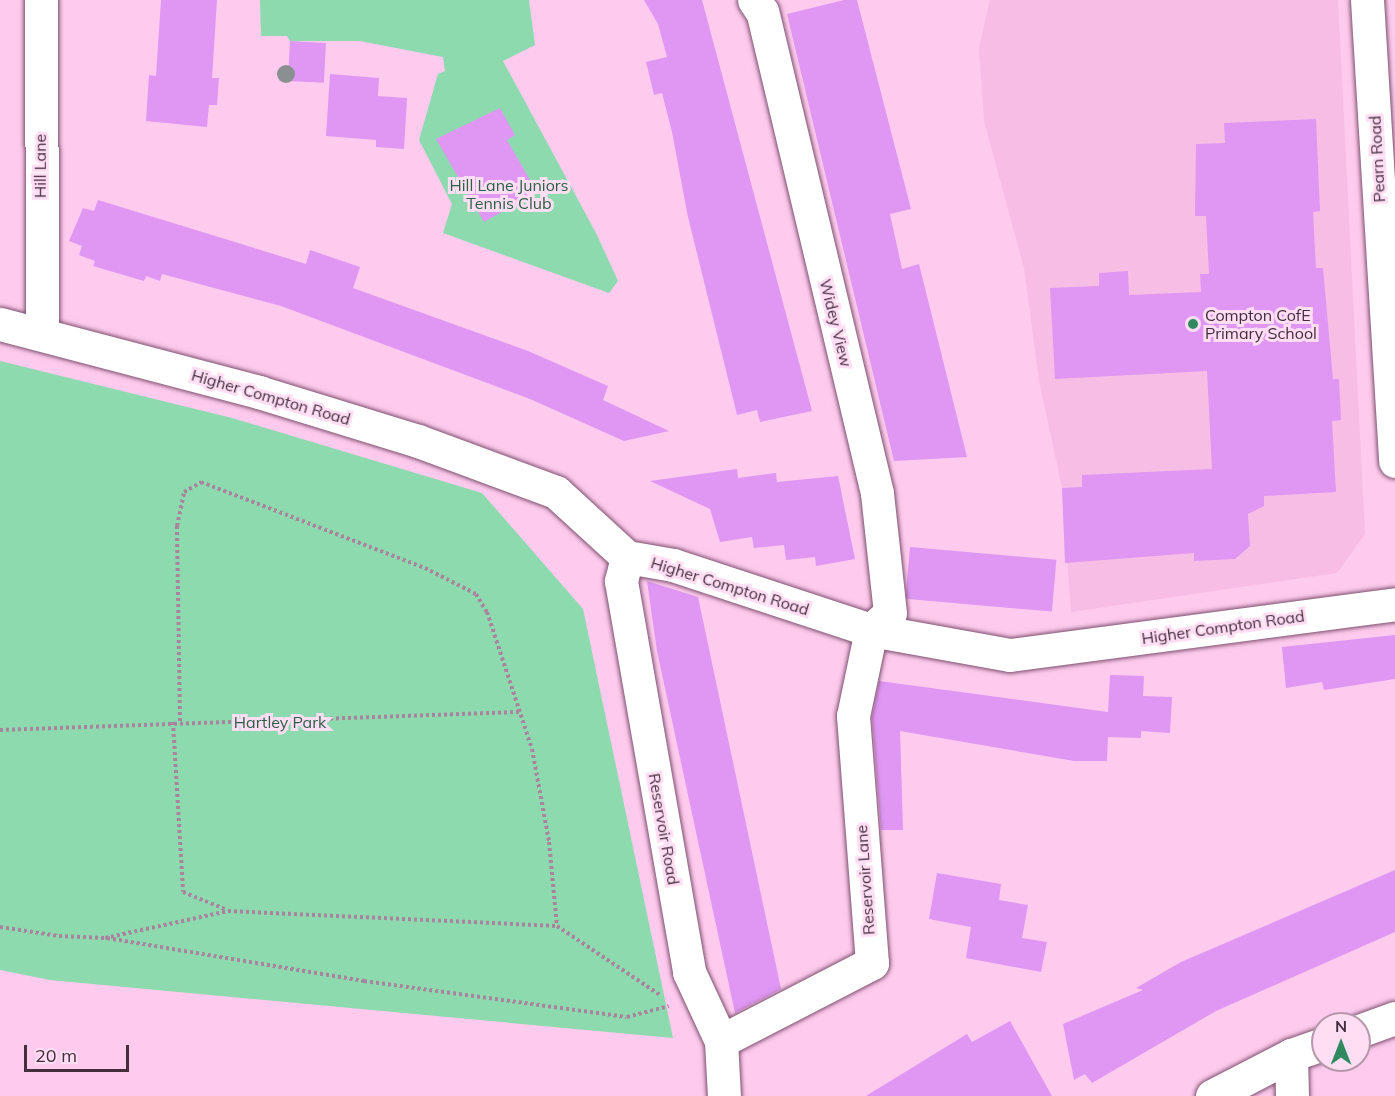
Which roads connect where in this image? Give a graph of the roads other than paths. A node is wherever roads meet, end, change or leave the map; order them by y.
1 (41, 0) edge
2 (1367, 0) edge
3 (758, 6) edge
4 (1384, 85) edge
5 (0, 324) edge
6 (42, 332) junction
7 (1395, 461) edge
8 (627, 556) junction
9 (1395, 604) edge
10 (871, 630) junction
11 (1395, 1018) edge
12 (1371, 1027) edge
13 (721, 1041) junction
14 (1311, 1048) edge
15 (1291, 1055) junction
16 (724, 1096) edge
17 (1212, 1096) edge
18 (1293, 1096) edge

1 - 6 street, Hill Lane
2 - 4 street, Pearn Road
3 - 10 street, Widey View
4 - 7 street, Pearn Road
5 - 6 street, Higher Compton Road
6 - 8 street, Higher Compton Road
8 - 10 street, Higher Compton Road
8 - 13 street, Reservoir Road
9 - 10 street, Higher Compton Road
10 - 13 street, Reservoir Lane
11 - 12 street
13 - 16 street, Reservoir Road
14 - 15 street
15 - 17 street
15 - 18 street

